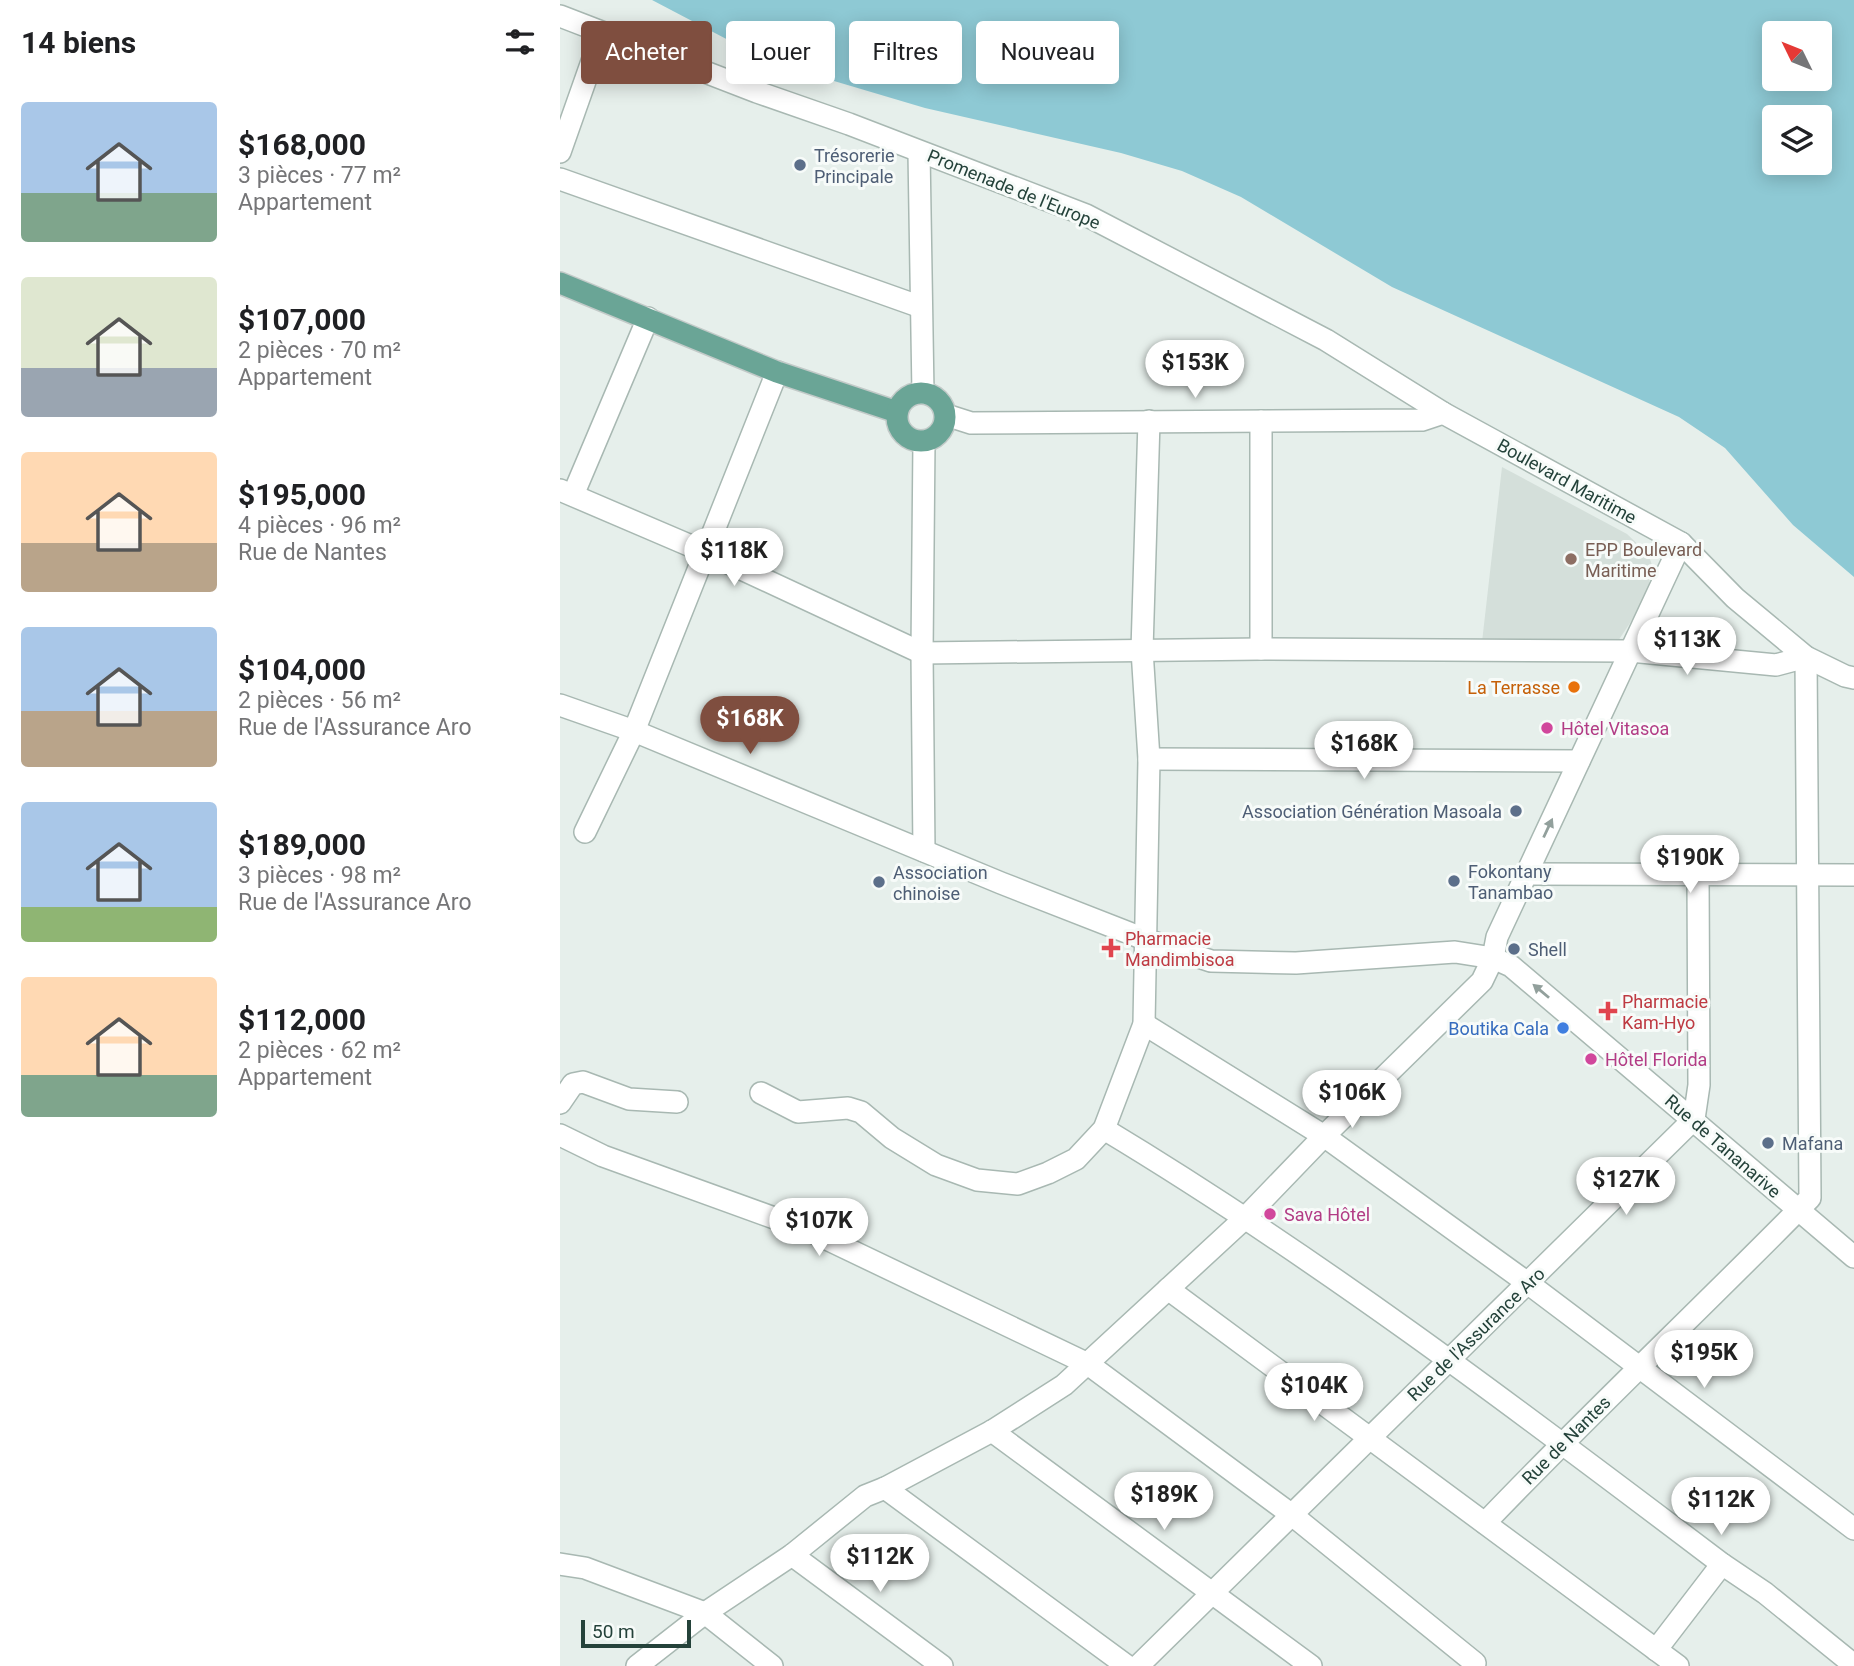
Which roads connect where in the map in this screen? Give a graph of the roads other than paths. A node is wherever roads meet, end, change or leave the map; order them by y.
1 (560, 16) edge
2 (581, 24) edge
3 (712, 74) edge
4 (584, 84) edge
5 (560, 152) edge
6 (919, 152) junction
7 (560, 179) edge
8 (560, 283) edge
9 (921, 307) junction
10 (648, 318) junction
11 (778, 372) junction
12 (923, 393) junction
13 (897, 412) junction
14 (1444, 413) junction
15 (946, 415) junction
16 (1149, 421) junction
17 (1261, 421) junction
18 (924, 441) junction
19 (567, 492) edge
20 (1681, 543) junction
21 (705, 552) junction
22 (1261, 649) junction
23 (1142, 650) junction
24 (1630, 652) junction
25 (922, 653) junction
26 (1806, 657) junction
27 (1854, 678) edge
28 (560, 705) edge
29 (634, 731) junction
30 (1149, 759) junction
31 (1579, 761) junction
32 (585, 832) dead end
33 (924, 851) junction
34 (1527, 874) junction
35 (1698, 874) junction
36 (1808, 874) junction
37 (1854, 875) edge
38 (1147, 940) junction
39 (1493, 958) junction
40 (1144, 1024) junction
41 (761, 1093) dead end
42 (677, 1102) dead end
43 (560, 1103) edge
44 (1694, 1119) junction
45 (1104, 1129) junction
46 (560, 1135) edge
47 (1324, 1136) junction
48 (1810, 1183) junction
49 (1778, 1193) junction
50 (1798, 1211) junction
51 (1244, 1219) junction
52 (1854, 1258) edge
53 (1529, 1284) junction
54 (1168, 1289) junction
55 (1448, 1359) junction
56 (1088, 1364) junction
57 (1640, 1368) junction
58 (992, 1431) junction
59 (1370, 1439) junction
60 (1561, 1443) junction
61 (885, 1488) junction
62 (1292, 1516) junction
63 (1485, 1523) junction
64 (1854, 1529) edge
65 (793, 1555) junction
66 (560, 1564) edge
67 (1722, 1564) junction
68 (1212, 1594) junction
69 (705, 1613) junction
70 (1656, 1650) junction
71 (1475, 1662) dead end
72 (1854, 1665) edge
73 (637, 1666) edge
74 (772, 1666) edge
75 (942, 1666) edge
76 (1127, 1666) edge
77 (1138, 1666) edge
78 (1311, 1666) edge
79 (1678, 1666) edge

1 - 2 street, Promenade de l'Europe
3 - 6 street, Promenade de l'Europe
4 - 5 street
6 - 9 street
6 - 14 street, Promenade de l'Europe
7 - 9 street
8 - 10 main road
9 - 12 street
10 - 11 main road
10 - 19 street
11 - 13 main road
11 - 21 street
12 - 13 main road
12 - 15 main road
13 - 18 main road
14 - 17 street
14 - 20 street, Boulevard Maritime
15 - 16 street
15 - 18 main road
16 - 17 street
16 - 23 street
17 - 22 street
18 - 25 street
19 - 21 street
20 - 24 street
20 - 26 street, Boulevard Maritime
21 - 25 street
21 - 29 street
22 - 23 street
22 - 24 street
23 - 25 street
23 - 30 street
24 - 26 street
24 - 31 street
25 - 33 street
26 - 27 street, Boulevard Maritime
26 - 36 street
28 - 29 street
29 - 32 street
29 - 33 street
30 - 31 street
30 - 38 street
34 -> 31 street
33 - 38 street
34 - 35 street
34 - 39 street
35 - 36 street
35 - 44 street
36 - 37 street
36 - 48 street
38 - 39 street
38 - 40 street
44 -> 39 street, Rue de Tananarive
39 - 47 street
40 - 45 street
40 - 47 street
41 - 45 street
42 - 43 street
44 - 49 street, Rue de Tananarive
44 - 53 street, Rue de l'Assurance Aro
45 - 51 street
46 - 56 street
47 - 51 street
47 - 53 street
48 - 49 street
48 - 50 street
49 - 50 street, Rue de Tananarive
50 - 52 street, Rue de Tananarive
50 - 57 street, Rue de Nantes
51 - 54 street
51 - 55 street
53 - 55 street, Rue de l'Assurance Aro
53 - 57 street
54 - 56 street
54 - 59 street
55 - 59 street, Rue de l'Assurance Aro
55 - 60 street
56 - 58 street
56 - 62 street
57 - 60 street, Rue de Nantes
57 - 64 street
58 - 61 street
58 - 68 street
59 - 62 street, Rue de l'Assurance Aro
59 - 63 street
60 - 63 street, Rue de Nantes
60 - 67 street
61 - 65 street
61 - 76 street
62 - 68 street, Rue de l'Assurance Aro
62 - 71 street
63 - 70 street
65 - 69 street
65 - 75 street
66 - 69 street
67 - 70 street
67 - 72 street
68 - 77 street, Rue de l'Assurance Aro
68 - 78 street
69 - 73 street
69 - 74 street
70 - 79 street

